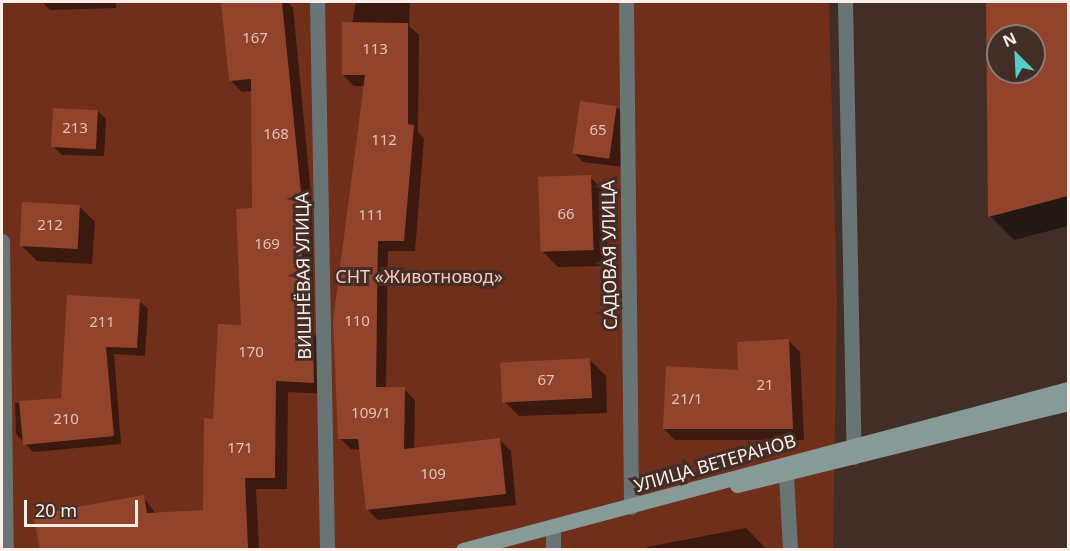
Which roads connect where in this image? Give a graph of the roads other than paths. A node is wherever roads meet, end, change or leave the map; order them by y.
1 (317, 2) edge
2 (626, 2) edge
3 (844, 2) edge
4 (2, 241) edge
5 (1068, 389) edge
6 (1068, 404) edge
7 (854, 451) junction
8 (786, 475) junction
9 (631, 507) junction
10 (553, 529) junction
11 (6, 549) edge
12 (327, 549) edge
13 (464, 549) edge
14 (553, 549) edge
15 (790, 549) edge

1 - 12 street, ВИШНЁВАЯ УЛИЦА
2 - 9 street, САДОВАЯ УЛИЦА
3 - 7 street
4 - 11 street
5 - 7 street, УЛИЦА ВЕТЕРАНОВ
6 - 7 street, УЛИЦА ВЕТЕРАНОВ
7 - 8 street, УЛИЦА ВЕТЕРАНОВ
7 - 9 street, УЛИЦА ВЕТЕРАНОВ
8 - 9 street, УЛИЦА ВЕТЕРАНОВ
8 - 15 street
9 - 10 street
10 - 13 street
10 - 14 street

